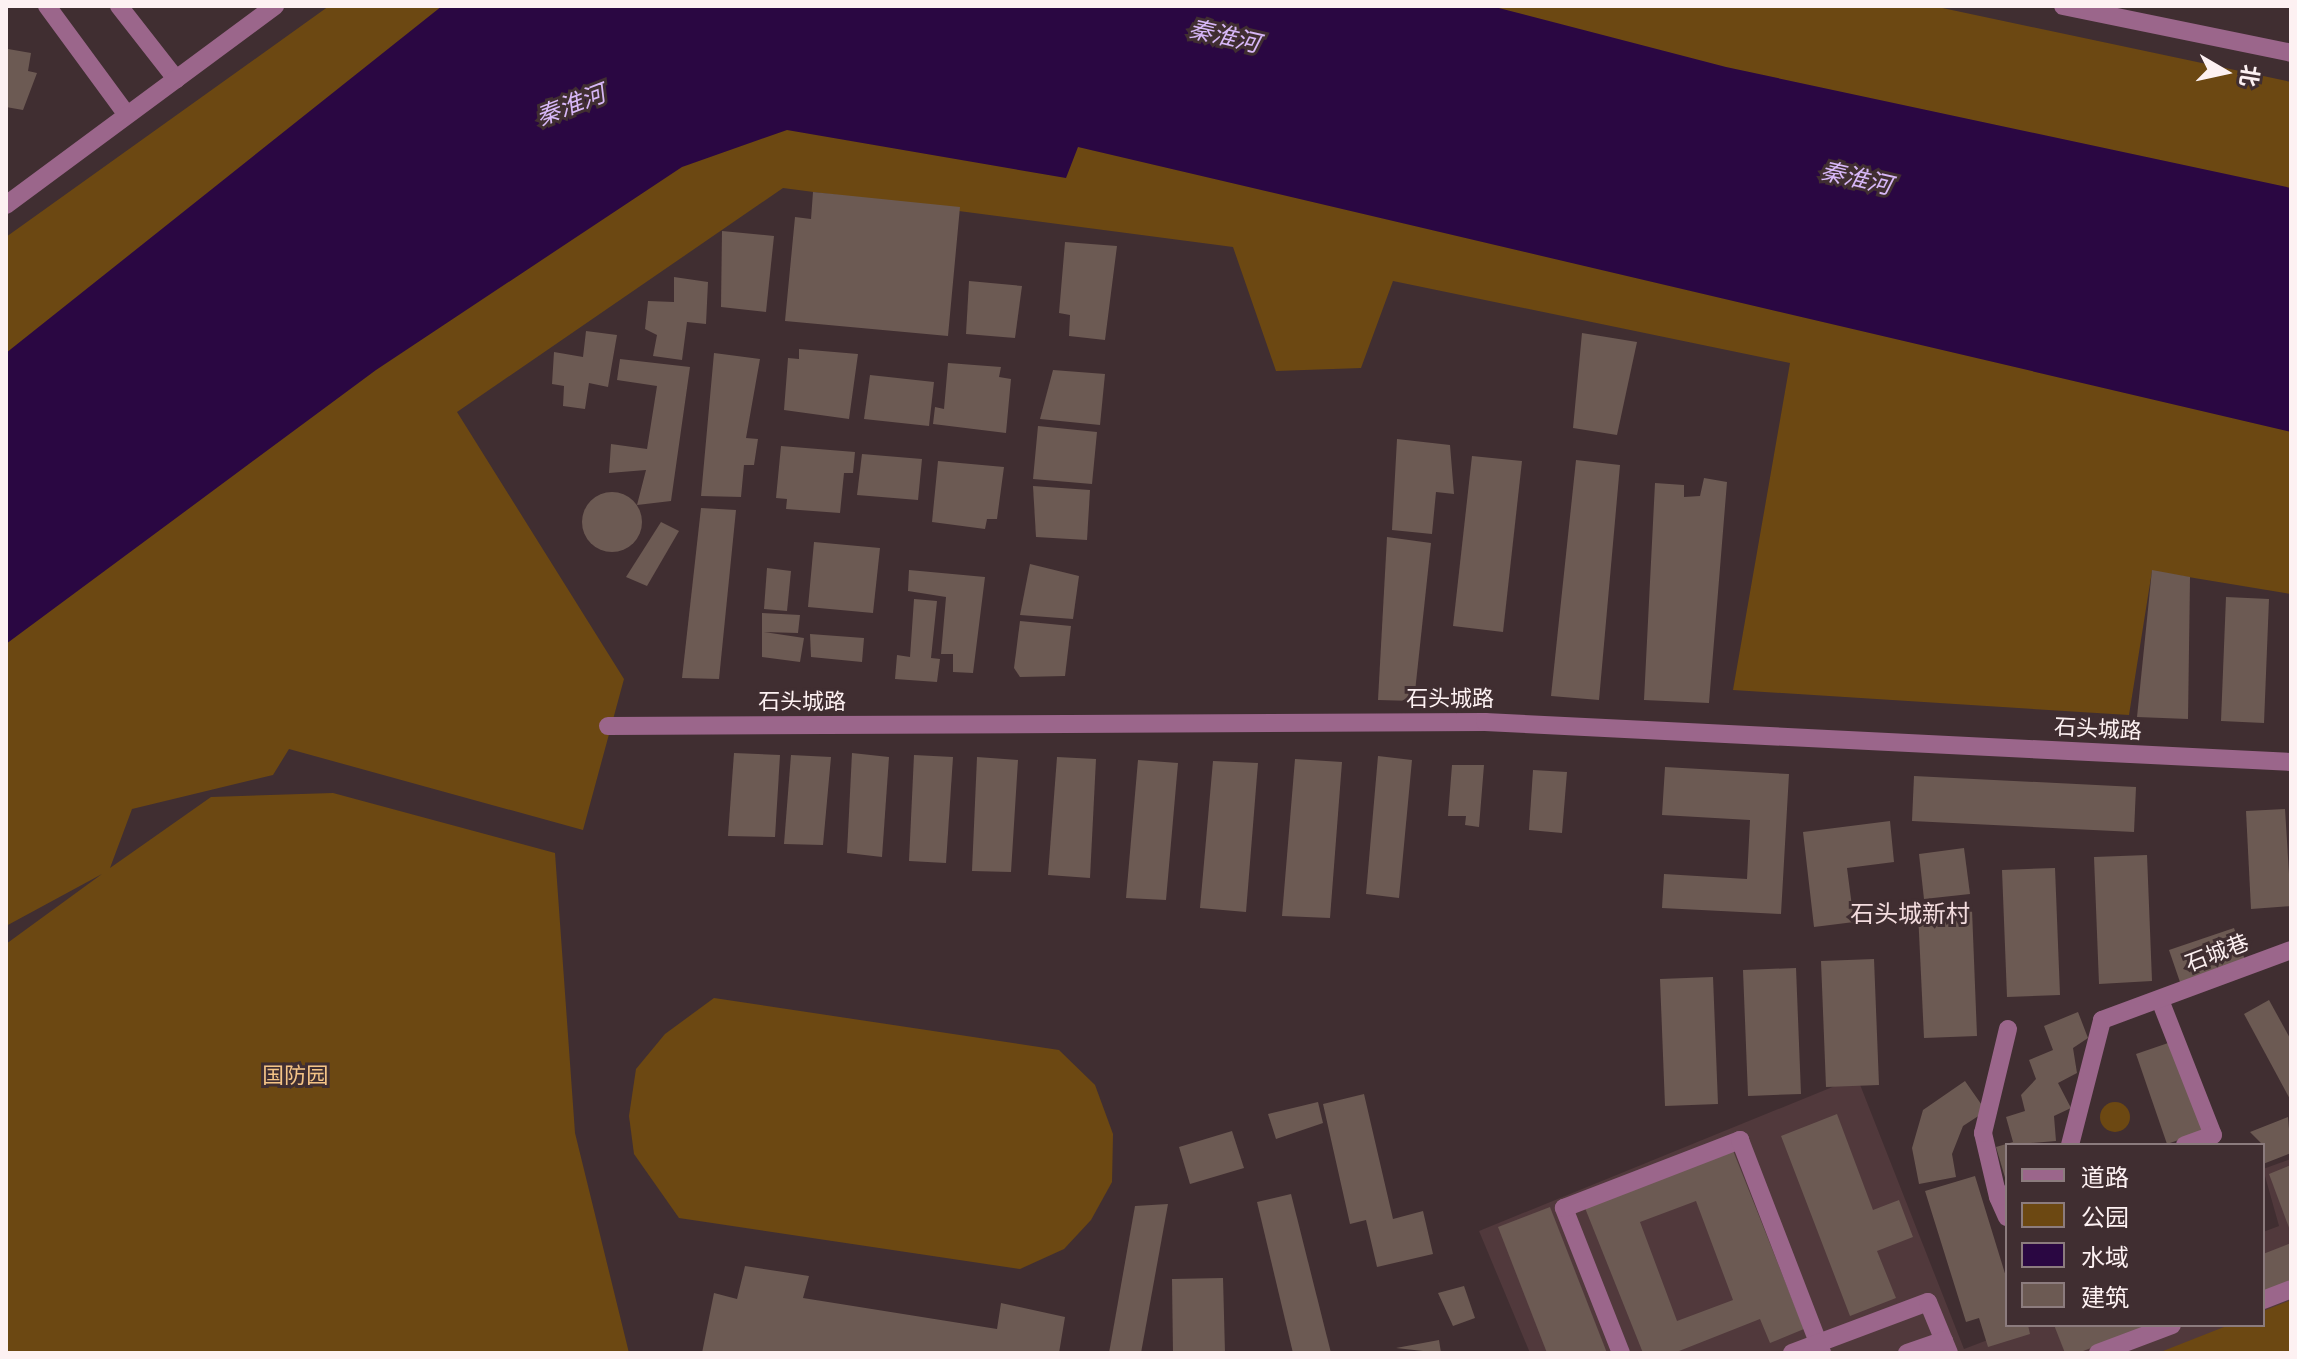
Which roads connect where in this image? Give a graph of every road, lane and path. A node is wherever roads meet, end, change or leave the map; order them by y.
1 (47, 6) edge
2 (119, 6) edge
3 (275, 6) edge
4 (2063, 6) edge
5 (2291, 53) edge
6 (176, 79) junction
7 (127, 115) junction
8 (6, 205) edge
9 (608, 726) dead end
10 (2291, 762) edge
11 (2291, 950) edge
12 (2160, 1000) junction
13 (2008, 1029) dead end
14 (2071, 1143) edge
15 (2191, 1143) edge
16 (2002, 1196) edge
17 (2291, 1289) edge
18 (2265, 1299) edge
19 (2167, 1327) edge
20 (1946, 1346) edge
21 (1820, 1348) edge
22 (1621, 1353) edge
23 (1792, 1353) edge
24 (1907, 1353) edge
25 (2098, 1353) edge

1 - 7 street
2 - 6 street
3 - 6 street
4 - 5 street
6 - 7 street
7 - 8 street
9 - 10 street, 石头城路
11 - 12 street, 石城巷
12 - 14 street, 石城巷
12 - 15 street
13 - 16 street
17 - 18 street
19 - 25 street
20 - 21 street
20 - 24 street
21 - 22 street
21 - 23 street

